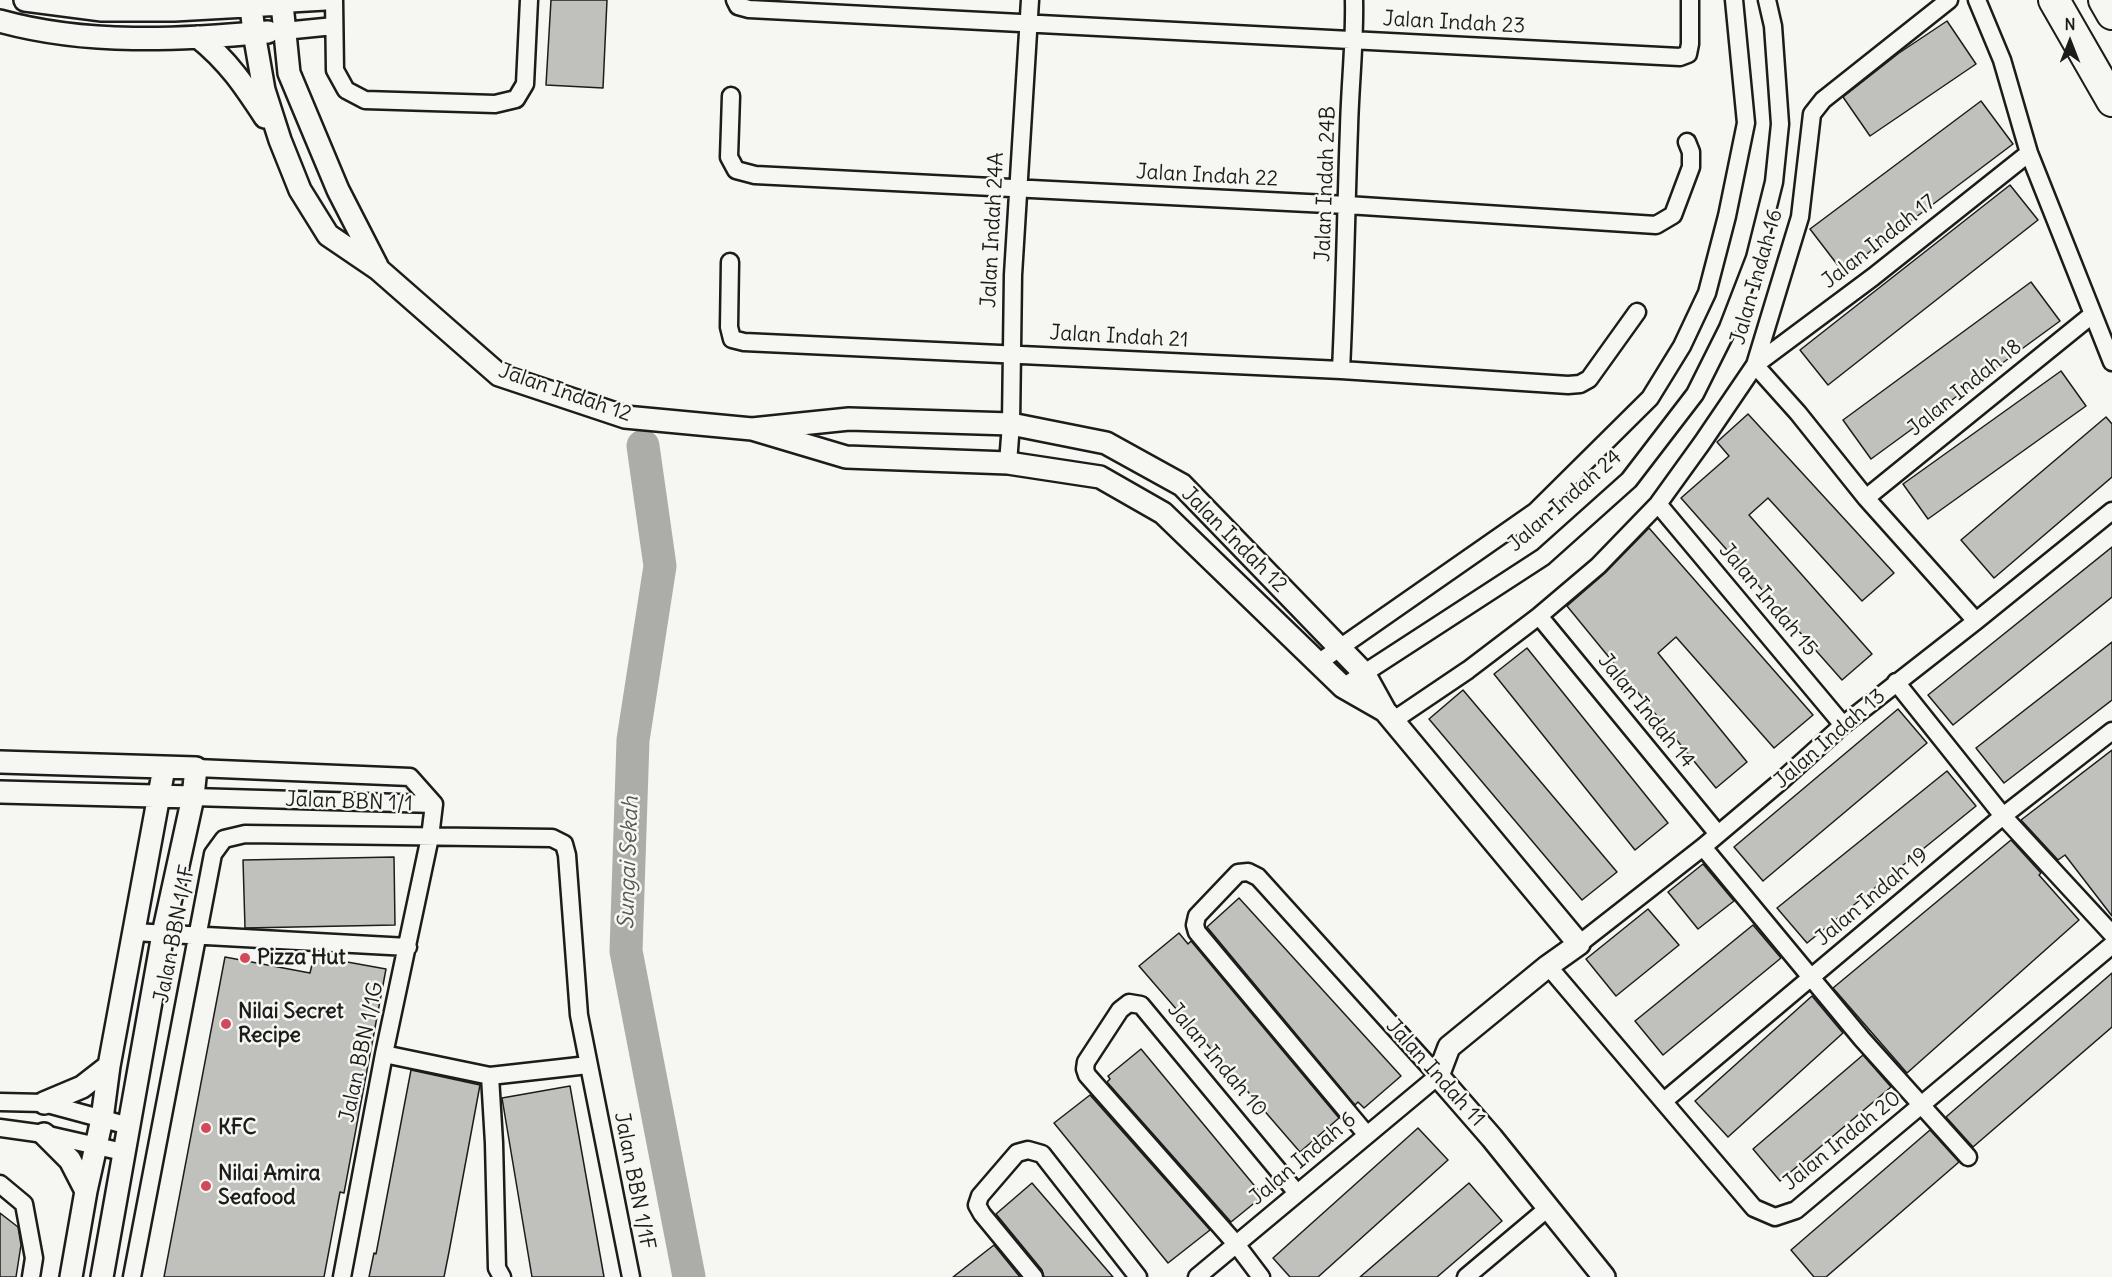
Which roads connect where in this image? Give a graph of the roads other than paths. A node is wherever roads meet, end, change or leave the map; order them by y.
1 (25, 0) edge
2 (334, 0) edge
3 (529, 0) edge
4 (1030, 0) edge
5 (1354, 0) edge
6 (1690, 0) edge
7 (1734, 0) edge
8 (1767, 0) edge
9 (1949, 0) edge
10 (1977, 0) edge
11 (2054, 0) edge
12 (2104, 0) edge
13 (282, 4) junction
14 (742, 4) edge
15 (251, 6) junction
16 (2112, 14) edge
17 (0, 21) edge
18 (1029, 24) junction
19 (334, 26) junction
20 (284, 31) junction
21 (254, 33) junction
22 (198, 37) junction
23 (1355, 40) junction
24 (731, 96) dead end
25 (2112, 101) edge
26 (280, 140) junction
27 (1687, 142) dead end
28 (2029, 153) junction
29 (1017, 189) junction
30 (1347, 205) junction
31 (730, 262) dead end
32 (378, 269) junction
33 (1637, 312) dead end
34 (2093, 314) junction
35 (1011, 354) junction
36 (2112, 362) edge
37 (1755, 365) junction
38 (1341, 370) junction
39 (1011, 424) junction
40 (752, 429) junction
41 (1008, 463) junction
42 (1866, 498) junction
43 (1659, 504) junction
44 (2112, 511) edge
45 (1539, 616) junction
46 (1976, 621) junction
47 (1339, 648) junction
48 (1318, 663) junction
49 (1364, 673) junction
50 (1896, 682) junction
51 (1343, 687) junction
52 (1389, 716) junction
53 (1843, 725) junction
54 (2112, 730) edge
55 (0, 762) edge
56 (165, 768) junction
57 (196, 768) junction
58 (0, 792) edge
59 (160, 797) junction
60 (193, 797) junction
61 (434, 804) junction
62 (2003, 816) junction
63 (1718, 834) junction
64 (430, 837) junction
65 (1703, 848) junction
66 (133, 932) junction
67 (163, 934) junction
68 (2112, 934) edge
69 (197, 936) junction
70 (1579, 944) junction
71 (2112, 945) edge
72 (408, 947) junction
73 (1548, 966) junction
74 (1811, 979) junction
75 (384, 1054) junction
76 (588, 1065) junction
77 (110, 1066) junction
78 (490, 1076) junction
79 (1438, 1076) junction
80 (1664, 1101) junction
81 (0, 1102) edge
82 (44, 1103) junction
83 (1920, 1106) junction
84 (102, 1119) junction
85 (129, 1126) junction
86 (0, 1128) edge
87 (44, 1134) junction
88 (1367, 1135) junction
89 (96, 1147) junction
90 (123, 1152) junction
91 (1968, 1157) dead end
92 (0, 1184) edge
93 (86, 1191) junction
94 (1298, 1193) junction
95 (1548, 1208) junction
96 (1236, 1244) junction
97 (31, 1277) edge
98 (71, 1277) edge
99 (102, 1277) edge
100 (132, 1277) edge
101 (342, 1277) edge
102 (502, 1277) edge
103 (631, 1277) edge
104 (1034, 1277) edge
105 (1138, 1277) edge
106 (1197, 1277) edge
107 (1261, 1277) edge
108 (1466, 1277) edge
109 (1604, 1277) edge

1 - 15 street
2 - 13 street
2 - 19 street
3 - 19 street
4 - 18 street, Jalan Indah 24A
5 - 23 street, Jalan Indah 24B
6 - 23 street, Jalan Indah 23
7 - 47 street, Jalan Indah 24
8 - 49 street, Jalan Indah 24
9 - 37 street, Jalan Indah 16
10 - 28 street
11 - 25 highway
12 - 16 highway
13 - 15 street
13 - 20 street, Jalan Indah 12
14 - 18 street, Jalan Indah 23
15 - 21 street, Jalan Indah 12
17 - 22 street
18 - 23 street, Jalan Indah 23
18 - 29 street, Jalan Indah 24A
19 - 20 street
20 - 21 street
20 - 32 street, Jalan Indah 12
21 - 22 street
21 - 26 street, Jalan Indah 12
22 - 26 street
23 - 30 street, Jalan Indah 24B
24 - 29 street, Jalan Indah 22
26 - 32 street, Jalan Indah 12
27 - 30 street, Jalan Indah 22
28 - 34 street
28 - 37 street, Jalan Indah 17
29 - 30 street, Jalan Indah 22
29 - 35 street, Jalan Indah 24A
30 - 38 street, Jalan Indah 24B
31 - 35 street, Jalan Indah 21
32 - 40 street, Jalan Indah 12
33 - 38 street, Jalan Indah 21
34 - 36 street
34 - 42 street, Jalan Indah 18
35 - 38 street, Jalan Indah 21
35 - 39 street, Jalan Indah 24A
37 - 42 street, Jalan Indah 16
37 - 43 street
39 - 40 street, Jalan Indah 12
39 - 41 street, Jalan Indah 24A
39 - 47 street, Jalan Indah 12
40 - 41 street, Jalan Indah 12
41 - 48 street, Jalan Indah 12
42 - 46 street, Jalan Indah 16
43 - 45 street
43 - 53 street, Jalan Indah 15
44 - 46 street, Jalan Indah 13
45 - 52 street
45 - 63 street, Jalan Indah 14
46 - 50 street, Jalan Indah 13
47 - 48 street, Jalan Indah 24
47 - 49 street, Jalan Indah 12
48 - 51 street, Jalan Indah 12
49 - 51 street, Jalan Indah 24
49 - 52 street, Jalan Indah 12
50 - 53 street, Jalan Indah 13
50 - 62 street
51 - 52 street, Jalan Indah 12
52 - 70 street, Jalan Indah 12
53 - 63 street, Jalan Indah 13
54 - 62 street, Jalan Indah 19
55 - 56 street, Jalan BBN 1/1
56 - 57 street, Jalan BBN 1/1
56 - 59 street
57 - 60 street
57 - 61 street, Jalan BBN 1/1
58 - 59 street, Jalan BBN 1/1
59 - 60 street, Jalan BBN 1/1
59 - 66 street
60 - 61 street, Jalan BBN 1/1
60 - 67 street
61 - 64 street, Jalan BBN 1/1G
62 - 68 street
62 - 74 street, Jalan Indah 19
63 - 65 street, Jalan Indah 13
64 - 69 street, Jalan BBN 1/1F
64 - 72 street, Jalan BBN 1/1G
64 - 76 street, Jalan BBN 1/1F
65 - 70 street, Jalan Indah 13
65 - 74 street
66 - 67 street
66 - 77 street
67 - 69 street
67 - 85 street
69 - 72 street
69 - 100 street, Jalan BBN 1/1F
70 - 73 street, Jalan Indah 13
71 - 83 street, Jalan Indah 20
72 - 75 street, Jalan BBN 1/1G
73 - 79 street, Jalan Indah 13
73 - 80 street, Jalan Indah 20
74 - 80 street, Jalan Indah 19
74 - 83 street
75 - 78 street
75 - 101 street, Jalan BBN 1/1G
76 - 78 street
76 - 103 street, Jalan BBN 1/1F
77 - 82 street
77 - 84 street
78 - 102 street
79 - 88 street, Jalan Indah 6
79 - 88 street, Jalan Indah 11
79 - 95 street, Jalan Indah 11
80 - 83 street, Jalan Indah 20
81 - 82 street
82 - 84 street
83 - 91 street
84 - 85 street
84 - 89 street
85 - 90 street
86 - 87 street
87 - 89 street
87 - 93 street
88 - 94 street, Jalan Indah 6
89 - 90 street
89 - 93 street
90 - 99 street
92 - 97 street
93 - 98 street
94 - 96 street, Jalan Indah 6
94 - 96 street, Jalan Indah 10
95 - 108 street
95 - 109 street, Jalan Indah 11
96 - 106 street, Jalan Indah 6
96 - 107 street
104 - 105 street

